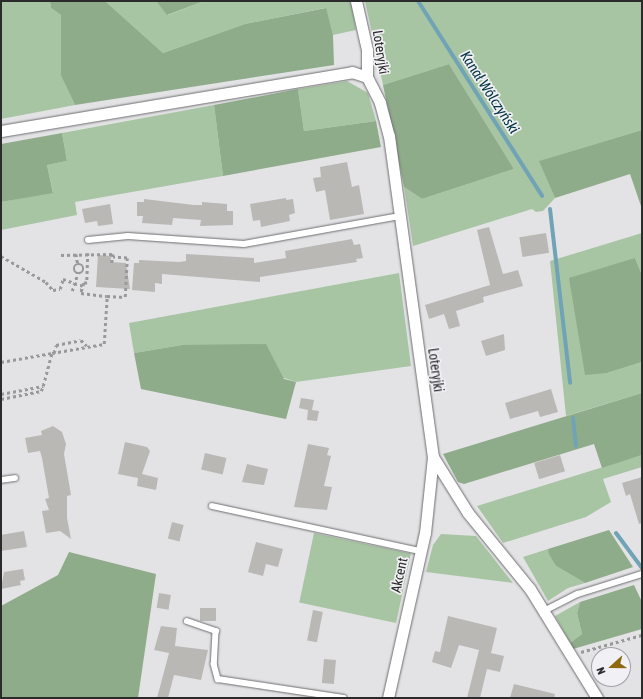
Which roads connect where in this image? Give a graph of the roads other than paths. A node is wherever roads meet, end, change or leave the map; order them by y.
1 (356, 1) edge
2 (367, 77) junction
3 (1, 131) edge
4 (399, 216) junction
5 (88, 240) dead end
6 (433, 457) junction
7 (15, 478) dead end
8 (1, 480) edge
9 (212, 506) dead end
10 (420, 551) junction
11 (640, 575) edge
12 (544, 611) junction
13 (187, 621) dead end
14 (344, 698) edge
15 (388, 698) edge
16 (597, 698) edge

1 - 2 street, Loteryjki
2 - 3 street
2 - 4 street, Loteryjki
4 - 5 lane
4 - 6 street, Loteryjki
6 - 10 street, Akcent
6 - 12 street, Loteryjki
7 - 8 lane
9 - 10 lane
10 - 15 street, Akcent
11 - 12 lane
12 - 16 street, Loteryjki
13 - 14 lane

